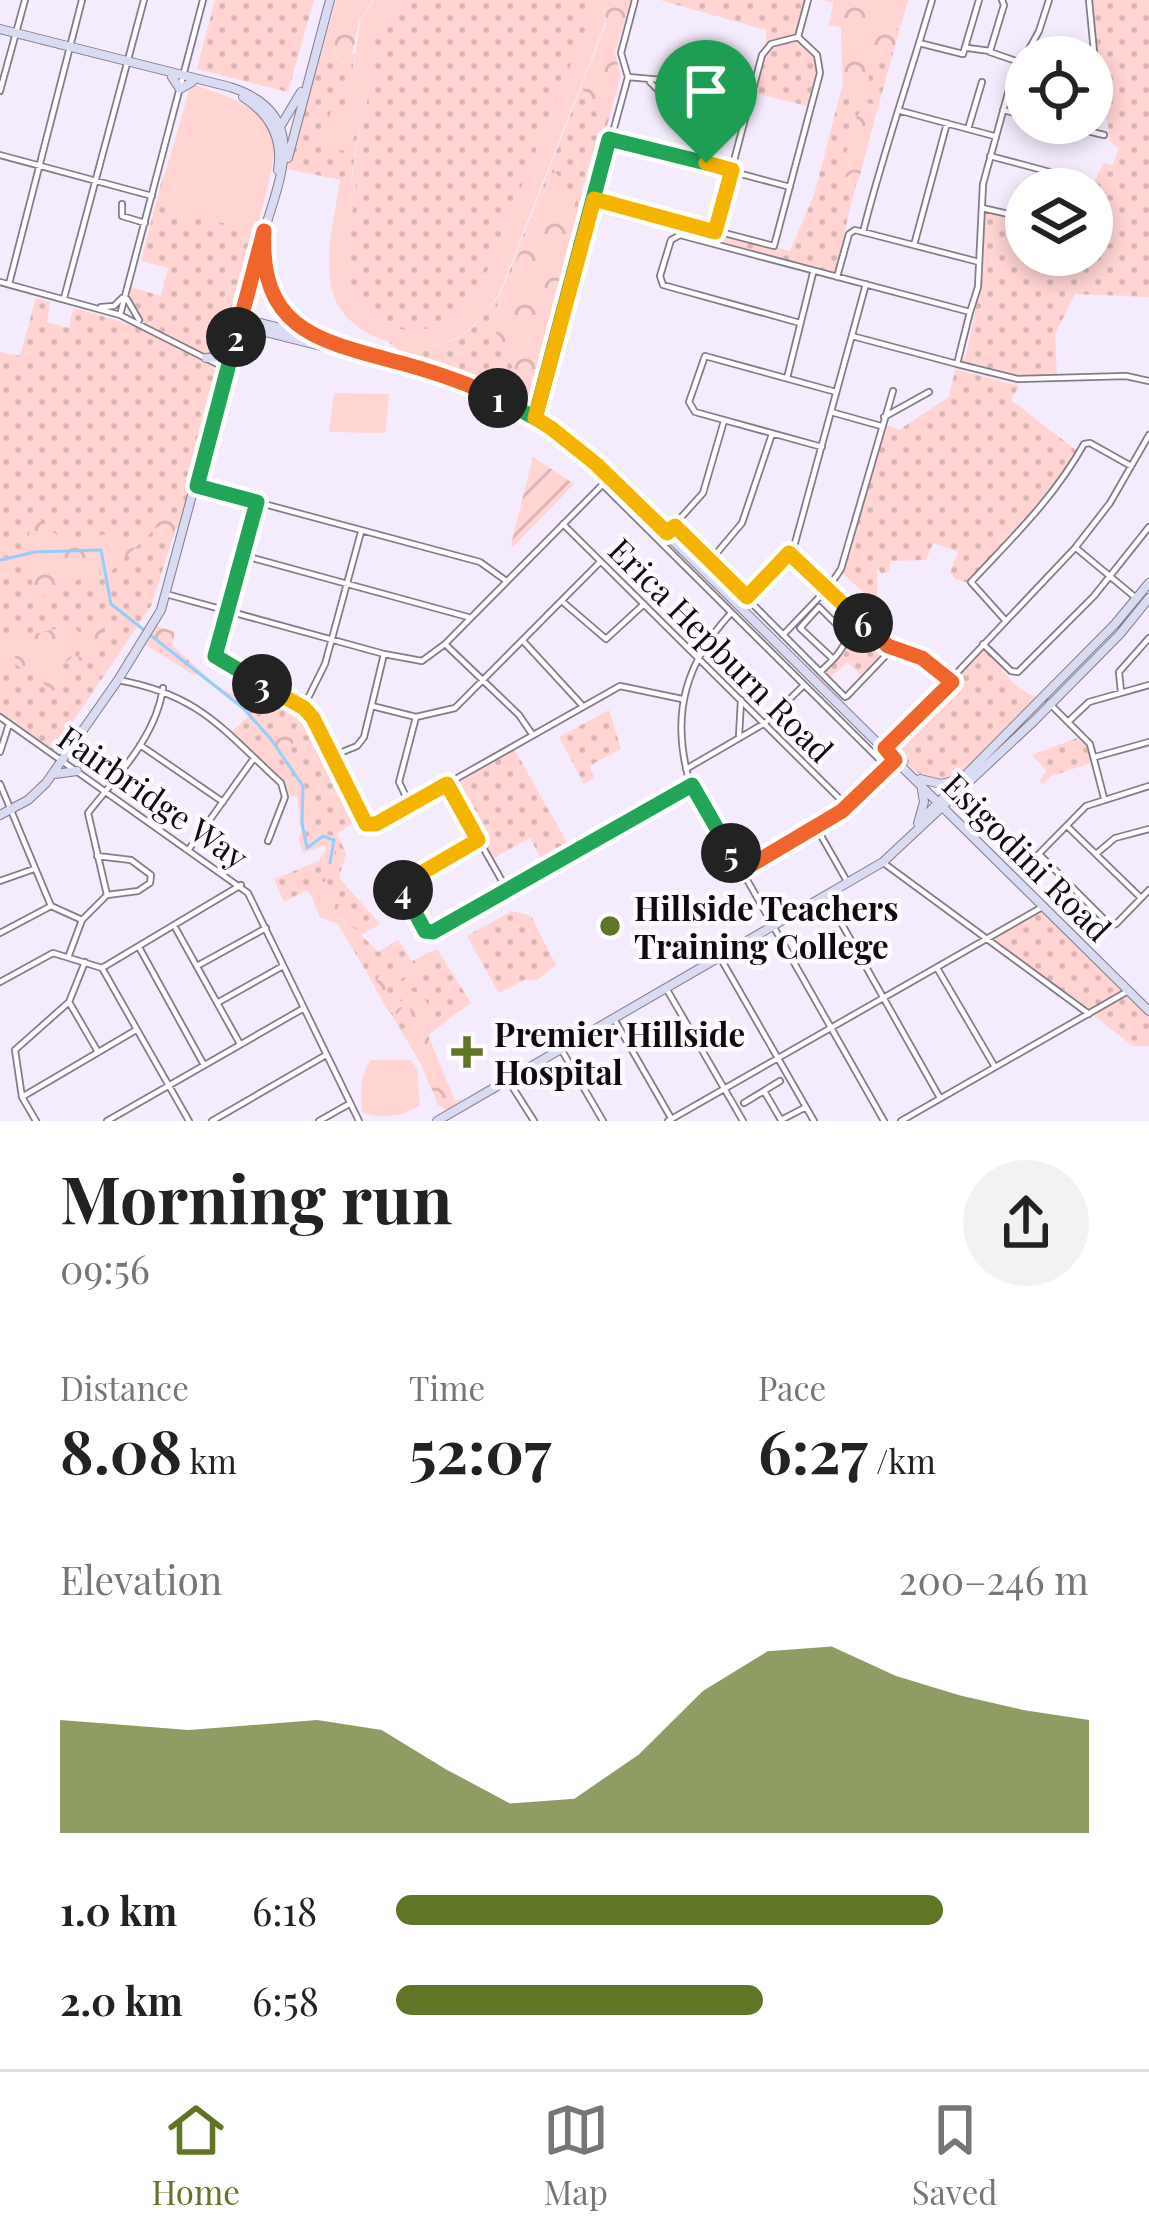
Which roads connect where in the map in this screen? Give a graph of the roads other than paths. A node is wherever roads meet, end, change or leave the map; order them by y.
1 (25, 0) edge
2 (82, 0) edge
3 (144, 0) edge
4 (203, 0) edge
5 (330, 0) edge
6 (635, 0) edge
7 (808, 0) edge
8 (932, 0) edge
9 (979, 0) edge
10 (1002, 0) edge
11 (1049, 0) edge
12 (1088, 0) edge
13 (0, 29) edge
14 (16, 33) junction
15 (1036, 36) edge
16 (1092, 36) edge
17 (798, 37) junction
18 (920, 43) junction
19 (966, 47) junction
20 (70, 48) junction
21 (990, 52) junction
22 (1005, 59) edge
23 (127, 64) junction
24 (183, 77) junction
25 (628, 77) junction
26 (650, 82) junction
27 (982, 82) dead end
28 (0, 91) edge
29 (749, 104) junction
30 (298, 105) junction
31 (1005, 105) edge
32 (261, 107) junction
33 (1003, 110) joint
34 (901, 111) junction
35 (747, 115) junction
36 (947, 123) junction
37 (280, 127) junction
38 (968, 129) junction
39 (996, 136) junction
40 (609, 139) junction
41 (0, 155) edge
42 (280, 155) junction
43 (991, 156) junction
44 (38, 165) junction
45 (285, 165) junction
46 (1035, 168) edge
47 (732, 170) junction
48 (95, 182) junction
49 (790, 187) junction
50 (275, 193) junction
51 (152, 196) junction
52 (594, 199) junction
53 (122, 204) dead end
54 (982, 208) junction
55 (1005, 213) edge
56 (145, 223) junction
57 (264, 231) junction
58 (715, 232) junction
59 (863, 232) junction
60 (914, 245) junction
61 (257, 254) junction
62 (980, 262) junction
63 (814, 271) junction
64 (837, 277) junction
65 (0, 281) edge
66 (9, 284) junction
67 (866, 284) junction
68 (125, 293) junction
69 (64, 298) junction
70 (95, 307) junction
71 (970, 312) junction
72 (121, 314) junction
73 (242, 318) junction
74 (800, 323) junction
75 (145, 326) junction
76 (297, 332) junction
77 (310, 335) junction
78 (852, 336) junction
79 (234, 344) junction
80 (337, 350) junction
81 (364, 353) junction
82 (211, 360) junction
83 (957, 364) junction
84 (227, 368) junction
85 (787, 377) junction
86 (1149, 381) edge
87 (224, 382) junction
88 (893, 391) dead end
89 (836, 392) junction
90 (929, 392) dead end
91 (831, 412) junction
92 (884, 417) junction
93 (535, 418) junction
94 (724, 421) junction
95 (881, 426) junction
96 (772, 434) junction
97 (1149, 435) edge
98 (822, 446) junction
99 (1131, 466) junction
100 (610, 477) junction
101 (603, 485) junction
102 (197, 486) junction
103 (257, 502) junction
104 (563, 524) junction
105 (1149, 527) edge
106 (671, 530) junction
107 (361, 531) junction
108 (1075, 548) junction
109 (789, 553) junction
110 (242, 555) junction
111 (710, 561) junction
112 (600, 562) junction
113 (1110, 577) junction
114 (506, 581) junction
115 (346, 583) junction
116 (1149, 583) edge
117 (828, 588) junction
118 (166, 594) junction
119 (1136, 598) junction
120 (1149, 598) edge
121 (743, 601) junction
122 (563, 602) junction
123 (644, 604) junction
124 (227, 610) junction
125 (730, 613) junction
126 (471, 618) junction
127 (1005, 620) junction
128 (783, 634) junction
129 (1149, 638) edge
130 (333, 639) junction
131 (524, 643) junction
132 (445, 644) junction
133 (982, 644) junction
134 (892, 649) junction
135 (384, 654) junction
136 (696, 658) junction
137 (833, 659) junction
138 (820, 672) junction
139 (118, 680) junction
140 (486, 681) junction
141 (952, 682) junction
142 (804, 685) junction
143 (1149, 685) edge
144 (163, 688) junction
145 (1121, 692) junction
146 (682, 699) junction
147 (740, 700) junction
148 (842, 701) junction
149 (1047, 701) junction
150 (371, 706) junction
151 (582, 706) junction
152 (304, 708) junction
153 (0, 717) edge
154 (416, 717) junction
155 (1069, 721) junction
156 (9, 723) junction
157 (765, 723) junction
158 (532, 734) junction
159 (739, 738) junction
160 (1149, 742) edge
161 (140, 745) junction
162 (885, 748) junction
163 (0, 752) edge
164 (334, 755) junction
165 (1095, 757) junction
166 (254, 758) junction
167 (61, 760) junction
168 (891, 763) junction
169 (686, 769) junction
170 (76, 771) junction
171 (52, 776) junction
172 (913, 776) junction
173 (967, 776) junction
174 (0, 784) edge
175 (447, 784) junction
176 (921, 784) junction
177 (692, 785) junction
178 (1149, 786) edge
179 (962, 788) junction
180 (107, 793) junction
181 (1104, 798) junction
182 (223, 802) junction
183 (941, 803) junction
184 (410, 806) junction
185 (848, 807) junction
186 (5, 813) edge
187 (922, 822) junction
188 (961, 823) junction
189 (1066, 825) junction
190 (816, 827) junction
191 (1147, 830) edge
192 (478, 840) junction
193 (268, 841) dead end
194 (1149, 841) edge
195 (189, 849) junction
196 (1039, 854) junction
197 (1096, 854) junction
198 (97, 856) junction
199 (881, 862) junction
200 (34, 869) junction
201 (1024, 869) dead end
202 (741, 871) junction
203 (0, 881) edge
204 (848, 883) junction
205 (241, 885) junction
206 (1149, 890) edge
207 (508, 891) junction
208 (106, 895) junction
209 (826, 896) junction
210 (1141, 898) junction
211 (51, 906) junction
212 (1044, 906) junction
213 (82, 920) junction
214 (772, 926) junction
215 (175, 928) junction
216 (266, 928) junction
217 (0, 933) edge
218 (985, 938) junction
219 (139, 947) junction
220 (69, 956) junction
221 (719, 957) junction
222 (85, 962) junction
223 (197, 966) junction
224 (283, 966) junction
225 (936, 967) junction
226 (102, 968) junction
227 (0, 982) edge
228 (666, 988) junction
229 (1128, 991) junction
230 (884, 997) junction
231 (70, 1002) junction
232 (217, 1003) junction
233 (304, 1009) junction
234 (1149, 1011) edge
235 (1089, 1014) junction
236 (614, 1019) junction
237 (830, 1028) junction
238 (136, 1030) junction
239 (241, 1044) junction
240 (561, 1049) junction
241 (98, 1052) junction
242 (326, 1055) junction
243 (778, 1058) junction
244 (204, 1065) junction
245 (995, 1067) junction
246 (508, 1080) junction
247 (780, 1082) dead end
248 (169, 1085) junction
249 (725, 1088) junction
250 (764, 1091) junction
251 (22, 1097) junction
252 (940, 1098) junction
253 (744, 1103) dead end
254 (349, 1104) junction
255 (806, 1107) junction
256 (671, 1120) edge
257 (37, 1121) edge
258 (107, 1121) edge
259 (189, 1121) edge
260 (212, 1121) edge
261 (319, 1121) edge
262 (359, 1121) edge
263 (437, 1121) edge
264 (534, 1121) edge
265 (603, 1121) edge
266 (743, 1121) edge
267 (814, 1121) edge
268 (884, 1121) edge
269 (901, 1121) edge

1 - 14 street
2 - 20 street
3 - 23 street
4 - 24 street
5 - 30 main road
6 - 25 street
7 - 17 street
8 - 18 street
9 - 19 street
10 - 21 street
11 - 15 street
12 - 16 street
13 - 14 main road, Esigodini Road
14 - 20 main road, Esigodini Road
14 - 28 street
17 - 29 street
17 - 49 street
18 - 19 street
18 - 34 street
19 - 21 street
20 - 23 main road, Esigodini Road
20 - 44 street
21 - 22 street
23 - 24 main road, Esigodini Road
23 - 48 street
24 - 32 main road, Esigodini Road
24 - 51 street
25 - 26 street
25 - 40 street
26 - 29 street
26 - 35 street
27 - 38 street
29 - 35 street
30 - 32 main road
30 - 37 main road
30 - 45 main road
31 - 33 street
32 - 37 main road, Esigodini Road
32 - 42 main road
33 - 39 street
34 - 36 street
34 - 59 street
35 - 47 street
36 - 38 street
36 - 60 street
37 - 42 main road, Esigodini Road
37 - 45 main road, Esigodini Road
38 - 39 street
39 - 43 street
40 - 47 street
40 - 52 street
41 - 44 street
42 - 50 main road, Esigodini Road
43 - 46 street
43 - 54 street
44 - 48 street
44 - 66 street
45 - 50 main road, Esigodini Road
47 - 49 street
47 - 58 street
48 - 51 street
48 - 69 street
49 - 58 street
50 - 57 main road, Esigodini Road
51 - 56 street
52 - 58 street
52 - 93 street
53 - 56 street
54 - 55 street
54 - 62 street
56 - 68 street
57 - 61 main road, Esigodini Road
57 - 77 main road, Esigodini Road
59 - 60 street
59 - 64 street
60 - 62 street
61 - 73 main road
61 - 76 main road, Esigodini Road
62 - 71 street
63 - 64 street
63 - 74 street
63 - 74 street
64 - 67 street
65 - 66 street
66 - 69 street
67 - 71 street
67 - 78 street
68 - 70 street
68 - 72 street
68 - 75 street
69 - 70 street
70 - 72 street
71 - 83 street
72 - 75 street
73 - 76 main road
73 - 79 main road
74 - 85 street
75 - 82 street
76 - 77 main road
76 - 80 main road, Esigodini Road
77 - 81 main road, Esigodini Road
78 - 83 street
78 - 89 street
79 - 80 main road
79 - 82 main road
79 - 84 main road
80 - 81 main road, Esigodini Road
81 - 93 main road, Esigodini Road
82 - 84 street
82 - 87 main road
83 - 86 street
84 - 87 main road
85 - 89 street
85 - 94 street
87 - 102 main road
88 - 92 street
89 - 91 street
90 - 92 street
91 - 95 street
91 - 98 street
92 - 95 street
93 - 100 main road, Esigodini Road
94 - 96 street
94 - 106 street
95 - 117 street
96 - 98 street
96 - 111 street
97 - 99 street
98 - 109 street
99 - 108 street
99 - 127 street
100 - 101 street
100 - 106 main road, Esigodini Road
101 - 104 street
101 - 125 street
102 - 103 street
102 - 118 main road
103 - 107 street
103 - 110 street
104 - 112 street, Erica Hepburn Road
104 - 114 street
105 - 113 street
106 - 111 street
106 - 121 main road, Esigodini Road
107 - 114 street
107 - 115 street
108 - 113 street
108 - 127 street
109 - 117 street
109 - 121 street
110 - 115 street
110 - 124 street
111 - 121 street
112 - 122 street
112 - 123 street, Erica Hepburn Road
113 - 119 street
113 - 133 street
114 - 126 street
115 - 126 street
115 - 130 street
116 - 119 main road
117 - 128 street
117 - 134 street
118 - 124 street
118 - 139 main road
119 - 149 main road
120 - 149 main road
121 - 128 street
121 - 148 main road, Esigodini Road
122 - 123 street
122 - 131 street
123 - 136 street, Erica Hepburn Road
124 - 130 street
124 - 152 street
125 - 136 street
125 - 142 street
126 - 132 street
127 - 133 street
128 - 138 street
129 - 145 street
130 - 135 street
130 - 152 street
131 - 140 street
131 - 151 street
132 - 135 street
132 - 140 street
133 - 141 street
134 - 141 street
134 - 148 street
135 - 150 street
136 - 146 street
136 - 147 street, Erica Hepburn Road
137 - 137 street
137 - 138 street
138 - 148 street
139 - 144 street
139 - 167 main road
140 - 154 street
140 - 158 street
141 - 162 street
142 - 157 street
142 - 168 street
143 - 145 street
144 - 161 street
144 - 166 street
145 - 155 street
146 - 151 street
146 - 169 street
147 - 157 street, Erica Hepburn Road
147 - 159 street
148 - 162 main road, Esigodini Road
149 - 155 street
149 - 173 main road
149 - 179 main road
150 - 154 street
150 - 164 street
151 - 158 street
152 - 164 street
153 - 156 street, Fairbridge Way
154 - 184 street
155 - 165 street
156 - 163 street
156 - 167 street, Fairbridge Way
157 - 159 street
157 - 185 street, Erica Hepburn Road
158 - 175 street
159 - 169 street
160 - 165 street
161 - 180 street
161 - 182 street
162 - 168 main road, Esigodini Road
164 - 184 street
165 - 181 street
166 - 182 street
166 - 193 street
167 - 170 street, Fairbridge Way
167 - 171 main road
168 - 172 main road, Esigodini Road
168 - 185 street
169 - 177 street
170 - 171 main road
170 - 180 street, Fairbridge Way
171 - 186 main road
172 - 173 main road
172 - 176 main road, Esigodini Road
173 - 183 main road
174 - 186 street
175 - 184 street
175 - 192 street
176 - 183 main road, Esigodini Road
176 - 187 main road
177 - 202 street
177 - 207 street
178 - 181 street
179 - 183 main road
179 - 188 main road
180 - 195 street, Fairbridge Way
180 - 198 street
181 - 189 street
182 - 195 street
183 - 187 main road
183 - 188 main road, Esigodini Road
185 - 190 street
186 - 200 street
187 - 188 main road
187 - 199 main road
188 - 212 main road, Esigodini Road
189 - 196 street
189 - 197 street
190 - 202 street
190 - 204 street
191 - 194 street
191 - 197 street
192 - 207 street
192 - 207 street
195 - 205 street, Fairbridge Way
196 - 201 street
196 - 210 street
197 - 210 street
198 - 208 street
198 - 208 street
199 - 204 main road
199 - 218 street
200 - 203 street
200 - 211 street
202 - 214 street
204 - 209 main road
205 - 215 street
205 - 216 street, Fairbridge Way
206 - 210 street
208 - 213 street
209 - 214 main road
209 - 230 street
211 - 213 street
211 - 217 street
212 - 218 street
212 - 229 main road, Esigodini Road
213 - 220 street
214 - 221 main road
214 - 237 street
215 - 219 street
215 - 223 street
216 - 223 street
216 - 224 street, Fairbridge Way
218 - 225 street
218 - 235 street
219 - 226 street
219 - 244 street
220 - 222 street
220 - 227 street
221 - 228 main road
221 - 243 street
222 - 226 street
222 - 231 street
223 - 232 street
224 - 232 street
224 - 233 street, Fairbridge Way
225 - 230 street
225 - 245 street
226 - 238 street
228 - 236 main road
228 - 249 street
229 - 234 main road, Esigodini Road
229 - 235 street
230 - 237 street
230 - 252 street
231 - 241 street
231 - 251 street
232 - 239 street
233 - 239 street
233 - 242 street, Fairbridge Way
235 - 245 street
236 - 240 main road
236 - 256 street
237 - 243 street
237 - 268 street
238 - 241 street
238 - 248 street
239 - 244 street
240 - 246 main road
240 - 265 street
241 - 251 street
242 - 254 street, Fairbridge Way
242 - 260 street
243 - 249 street
243 - 255 street
244 - 248 street
245 - 252 street
246 - 263 main road
246 - 264 street
247 - 250 street
248 - 258 street
248 - 259 street
249 - 256 street
249 - 266 street
250 - 253 street
250 - 255 street
251 - 257 street
252 - 269 street
254 - 261 street
254 - 262 street, Fairbridge Way
255 - 267 street

